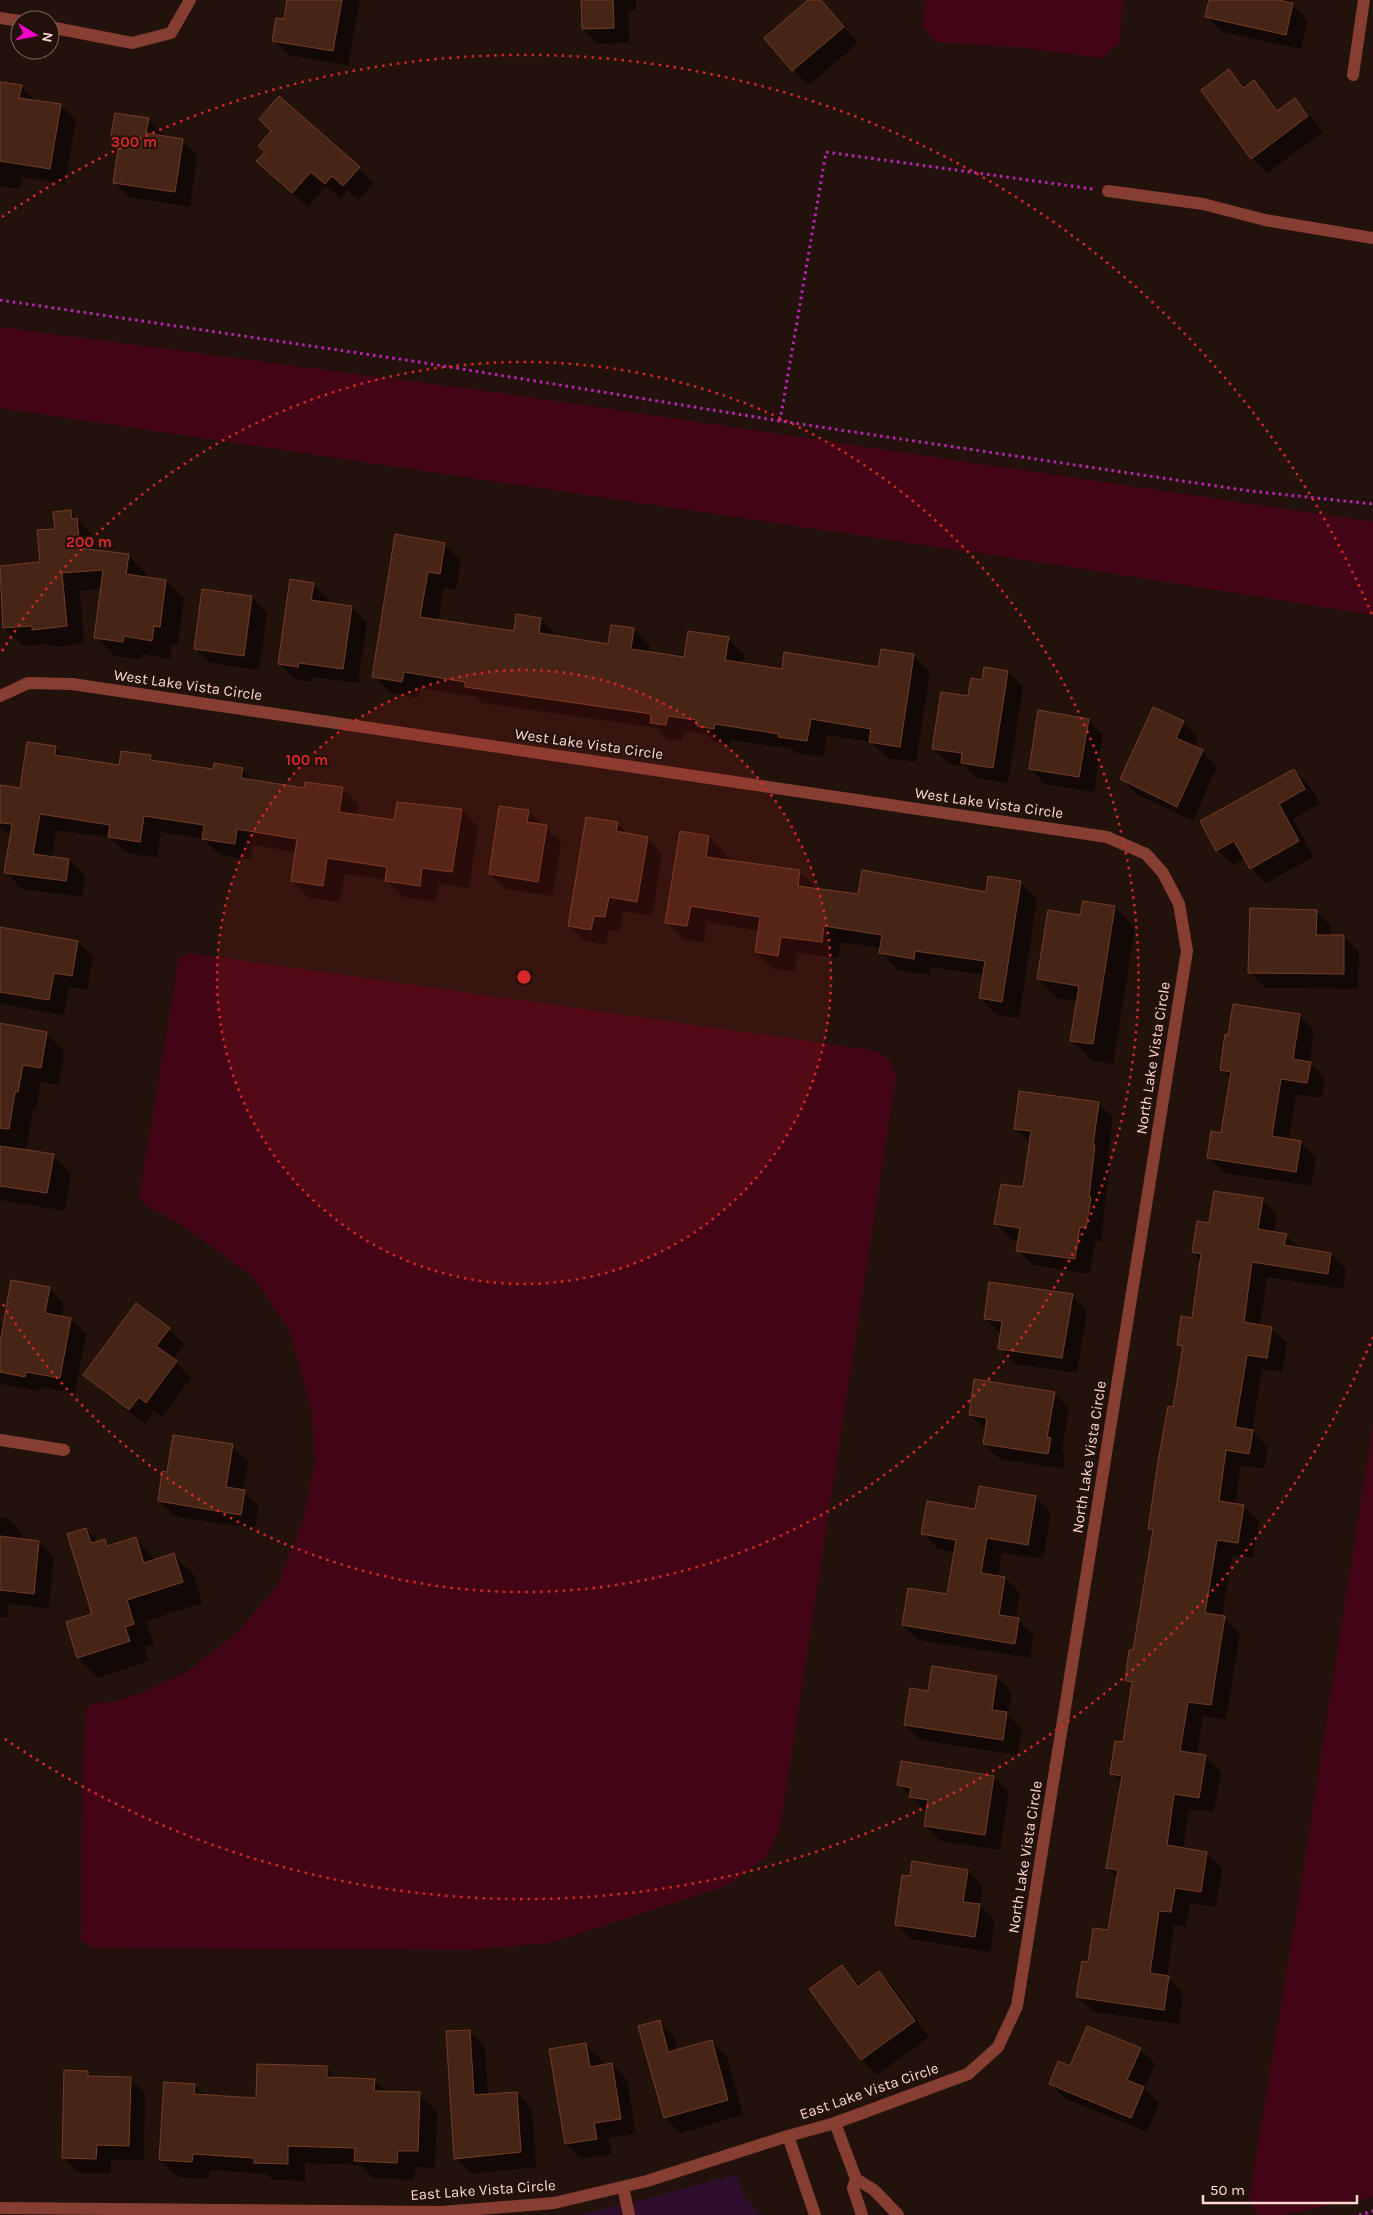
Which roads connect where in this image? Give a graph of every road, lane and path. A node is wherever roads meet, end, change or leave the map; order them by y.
1 (190, 0) edge
2 (1364, 0) edge
3 (60, 29) edge
4 (1353, 75) dead end
5 (1108, 191) joint
6 (1373, 238) edge
7 (0, 300) edge
8 (780, 421) junction
9 (1373, 504) edge
10 (0, 696) edge
11 (1163, 873) joint
12 (0, 1440) edge
13 (64, 1450) dead end
14 (998, 2046) joint
15 (835, 2123) junction
16 (788, 2136) junction
17 (856, 2179) junction
18 (623, 2187) junction
19 (0, 2208) edge
20 (1373, 2212) edge
21 (628, 2215) edge
22 (815, 2215) edge
23 (862, 2215) edge
24 (898, 2215) edge
25 (1359, 2215) edge

1 - 3 street
2 - 4 street
5 - 6 street
5 - 8 path
7 - 8 path
8 - 9 path
10 - 11 street, West Lake Vista Circle
11 - 14 street, North Lake Vista Circle
12 - 13 street
14 - 15 street, East Lake Vista Circle
15 - 16 street, East Lake Vista Circle
15 - 17 street
16 - 18 street, East Lake Vista Circle
16 - 22 street
17 - 23 street
17 - 24 street
18 - 19 street, East Lake Vista Circle
18 - 21 street
20 - 25 path

